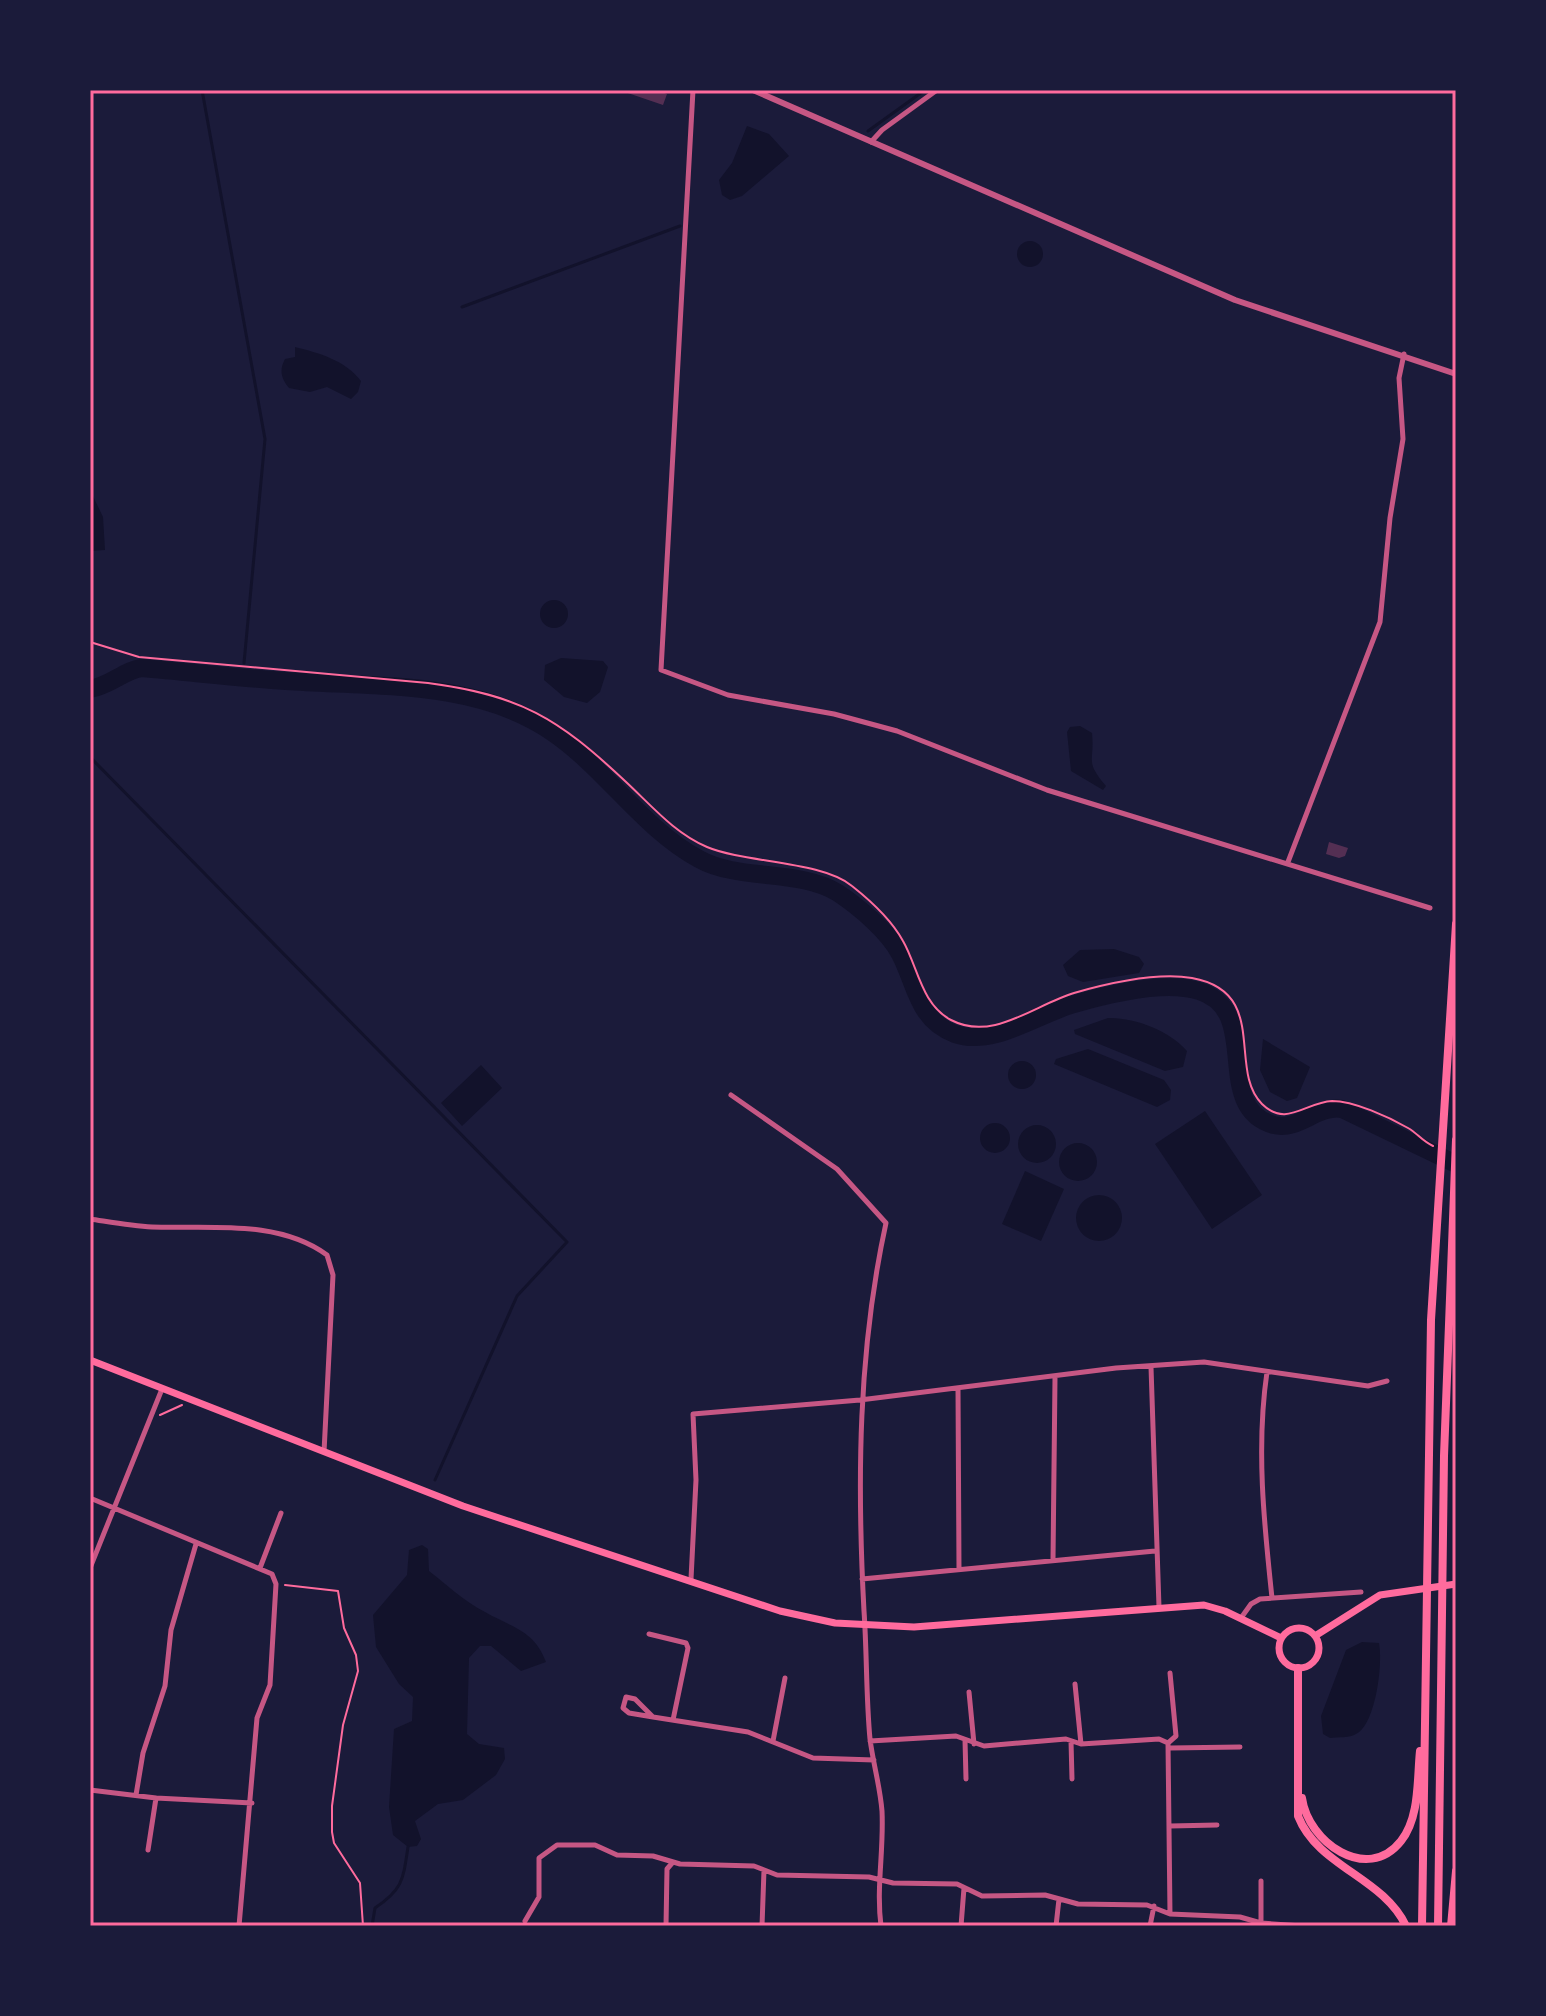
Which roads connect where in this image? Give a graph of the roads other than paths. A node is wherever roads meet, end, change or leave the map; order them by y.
1 (693, 90) edge
2 (753, 90) edge
3 (937, 90) edge
4 (871, 142) junction
5 (1404, 354) junction
6 (1456, 374) edge
7 (1288, 862) junction
8 (1430, 908) dead end
9 (1456, 924) edge
10 (731, 1095) dead end
11 (1456, 1141) edge
12 (1455, 1176) edge
13 (90, 1219) edge
14 (90, 1360) edge
15 (1151, 1367) junction
16 (1267, 1372) junction
17 (1055, 1378) junction
18 (1387, 1381) dead end
19 (958, 1388) junction
20 (162, 1389) junction
21 (860, 1400) junction
22 (324, 1452) junction
23 (90, 1498) edge
24 (114, 1508) junction
25 (281, 1513) dead end
26 (196, 1544) junction
27 (1155, 1551) junction
28 (1053, 1560) junction
29 (90, 1568) edge
30 (260, 1568) junction
31 (959, 1569) junction
32 (691, 1579) junction
33 (862, 1579) junction
34 (1456, 1584) edge
35 (1361, 1592) dead end
36 (1272, 1598) junction
37 (1159, 1607) junction
38 (1241, 1618) junction
39 (865, 1627) junction
40 (649, 1634) dead end
41 (1315, 1636) junction
42 (1281, 1638) junction
43 (1298, 1668) junction
44 (1170, 1673) dead end
45 (785, 1678) dead end
46 (1075, 1684) dead end
47 (969, 1692) dead end
48 (653, 1717) junction
49 (673, 1720) junction
50 (1425, 1727) junction
51 (965, 1740) junction
52 (773, 1741) junction
53 (870, 1741) junction
54 (1071, 1741) junction
55 (974, 1744) junction
56 (1081, 1744) junction
57 (1169, 1746) junction
58 (1240, 1747) dead end
59 (874, 1760) junction
60 (1298, 1766) junction
61 (966, 1779) dead end
62 (1072, 1779) dead end
63 (90, 1790) edge
64 (136, 1795) junction
65 (156, 1798) junction
66 (252, 1803) junction
67 (1217, 1825) dead end
68 (1170, 1826) junction
69 (148, 1850) dead end
70 (673, 1862) junction
71 (764, 1870) junction
72 (1456, 1871) edge
73 (880, 1880) junction
74 (1261, 1881) dead end
75 (964, 1888) junction
76 (1059, 1899) junction
77 (1154, 1906) junction
78 (1170, 1914) junction
79 (525, 1921) dead end
80 (1246, 1922) edge
81 (1261, 1923) junction
82 (239, 1926) edge
83 (666, 1926) edge
84 (762, 1926) edge
85 (881, 1926) edge
86 (961, 1926) edge
87 (1056, 1926) edge
88 (1150, 1926) edge
89 (1302, 1926) edge
90 (1406, 1926) edge
91 (1422, 1926) edge
92 (1438, 1926) edge
93 (1451, 1926) edge

1 - 7 street
2 - 4 street
3 - 4 street
4 - 5 street
5 - 6 street
5 - 7 street
7 - 8 street
9 - 50 highway
10 - 21 street
11 - 12 highway
12 - 92 highway
13 - 22 street
14 - 20 main road
15 - 16 street
15 - 17 street
15 - 27 street
16 - 18 street
16 - 36 street
17 - 19 street
17 - 28 street
19 - 21 street
19 - 31 street
20 - 22 main road
20 - 24 street
21 - 32 street
21 - 33 street
22 - 32 main road
23 - 24 street
24 - 26 street
24 - 29 street
25 - 30 street
26 - 30 street
26 - 64 street
27 - 28 street
27 - 37 street
28 - 31 street
30 - 66 street
31 - 33 street
32 - 39 main road
33 - 39 street
34 - 41 main road
35 - 36 street
36 - 38 street
37 - 38 main road
37 - 39 main road
38 - 42 main road
39 - 53 street
40 - 49 street
41 - 42 main road
41 - 43 main road
42 - 43 main road
43 - 60 highway
44 - 57 street
45 - 52 street
46 - 56 street
47 - 55 street
48 - 48 street
48 - 49 street
49 - 52 street
50 - 60 highway
50 - 91 highway
51 - 53 street
51 - 55 street
51 - 61 street
52 - 59 street
53 - 59 street
54 - 55 street
54 - 56 street
54 - 62 street
56 - 57 street
57 - 58 street
57 - 68 street
59 - 73 street
60 - 90 highway
63 - 64 street
64 - 65 street
65 - 66 street
65 - 69 street
66 - 82 street
67 - 68 street
68 - 78 street
70 - 71 street
70 - 79 street
70 - 83 street
71 - 73 street
71 - 84 street
72 - 93 highway
73 - 75 street
73 - 85 street
74 - 81 street
75 - 76 street
75 - 86 street
76 - 77 street
76 - 87 street
77 - 78 street
77 - 88 street
78 - 80 street
80 - 81 street
81 - 89 street

